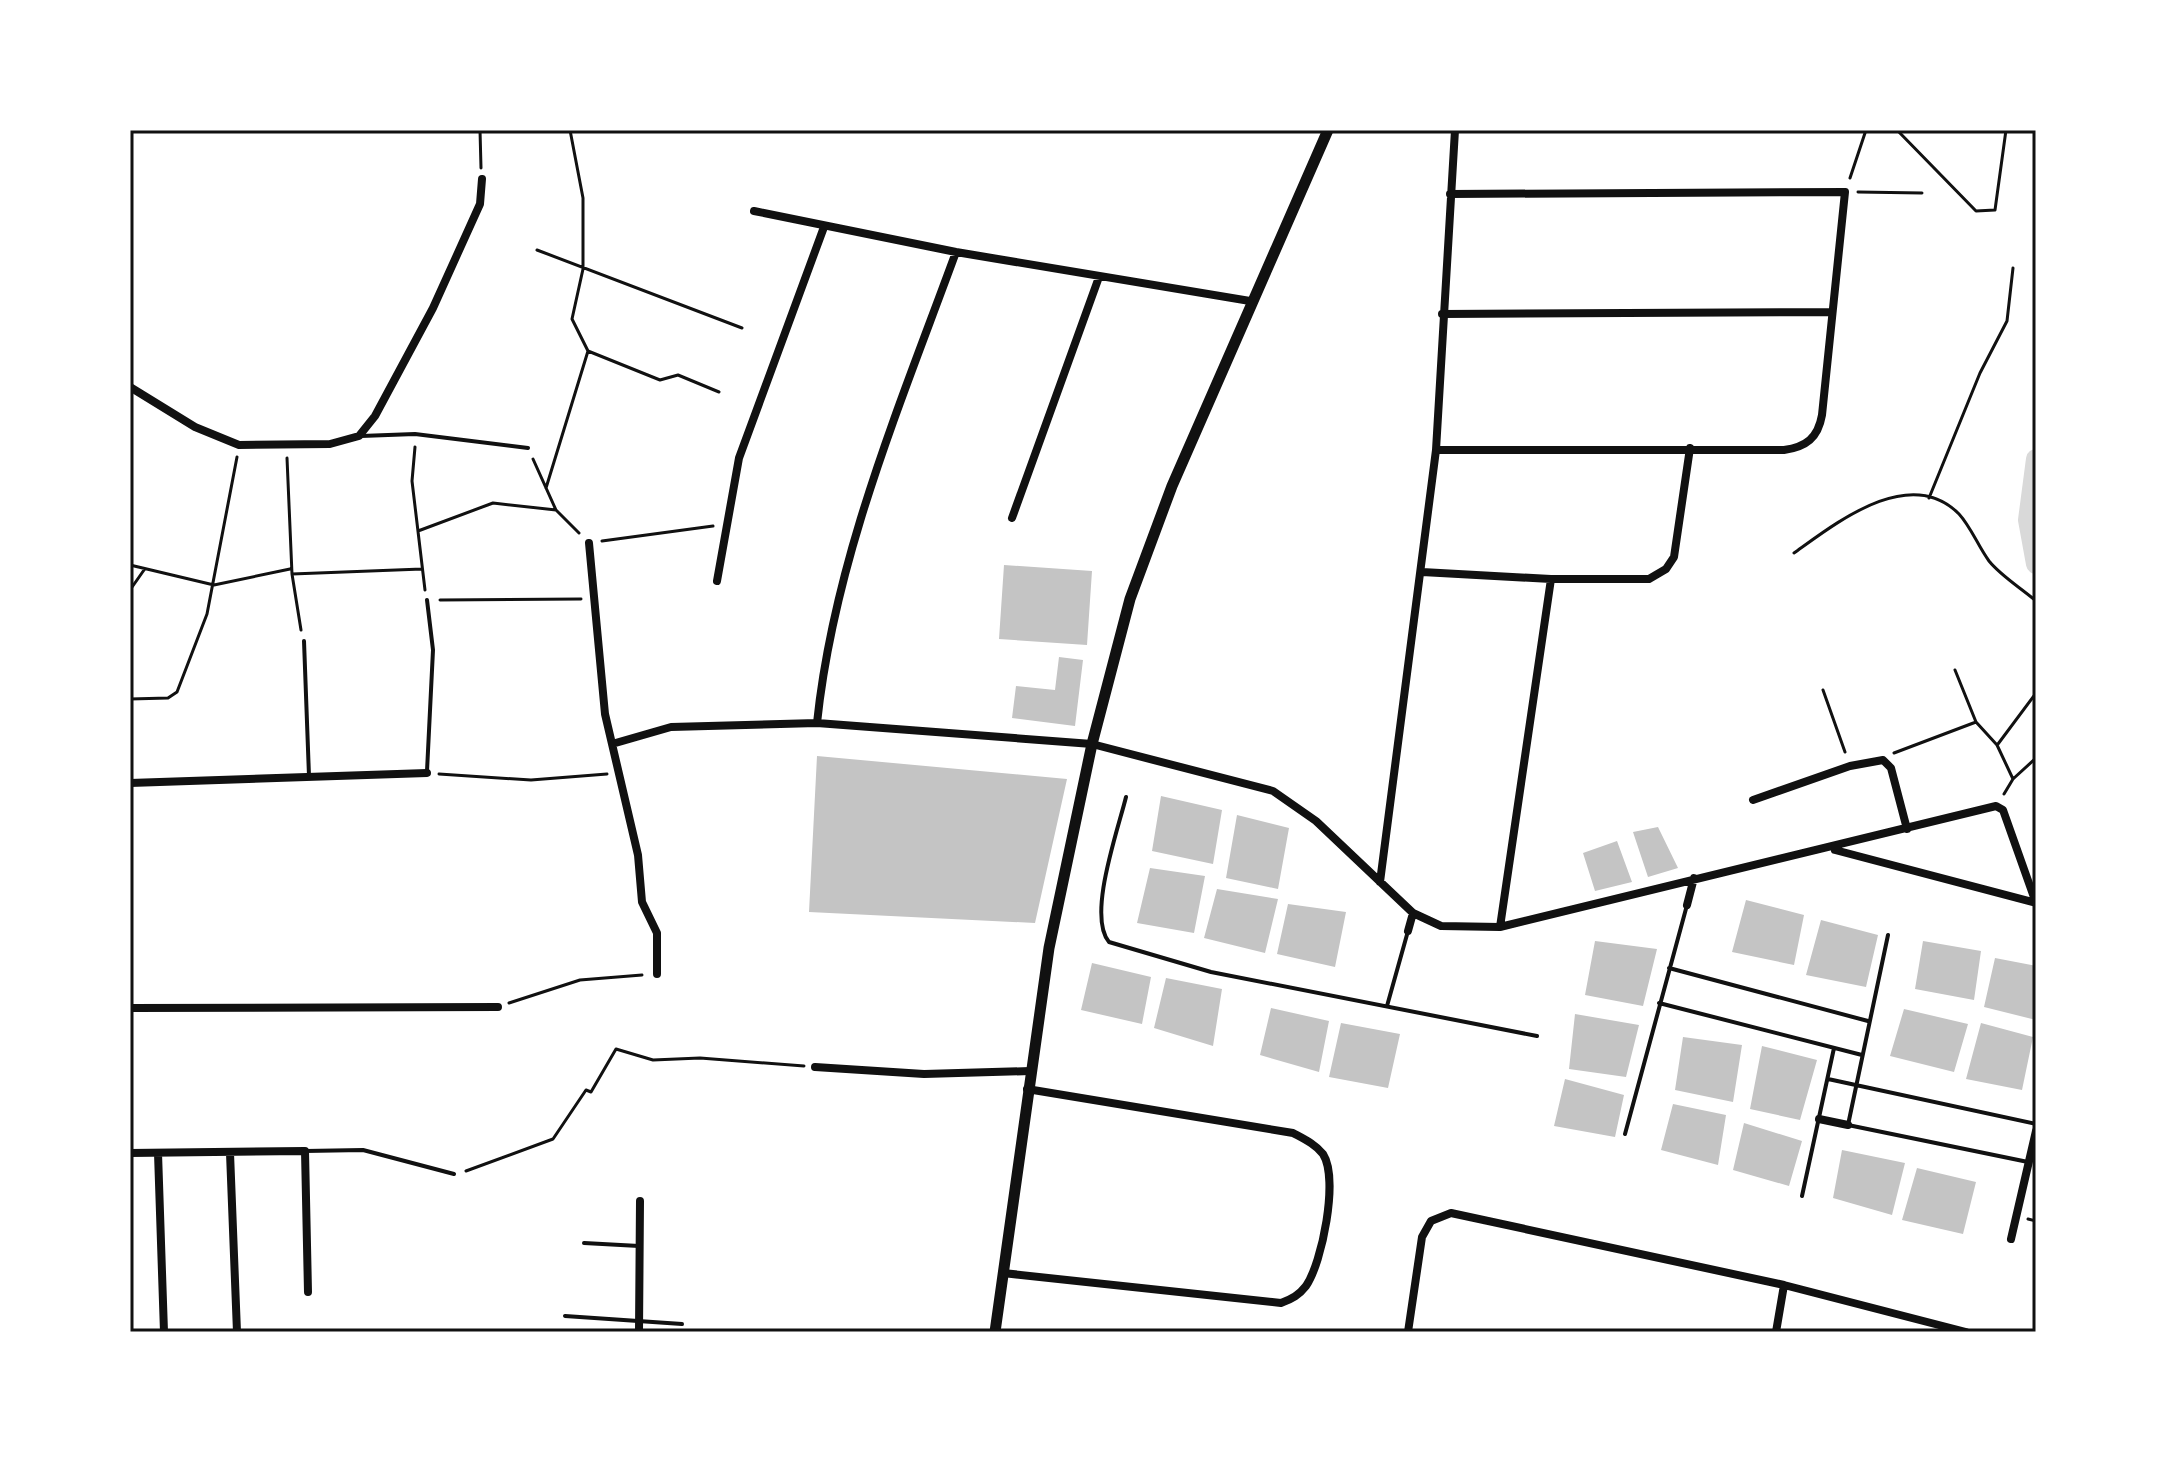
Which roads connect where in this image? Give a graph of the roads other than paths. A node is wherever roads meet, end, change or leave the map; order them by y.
1 (1328, 130) edge
2 (1455, 130) edge
3 (482, 179) road end
4 (1450, 194) junction
5 (754, 211) dead end
6 (824, 227) junction
7 (956, 252) junction
8 (1099, 277) junction
9 (1250, 301) junction
10 (1832, 312) junction
11 (1442, 314) junction
12 (130, 387) edge
13 (359, 436) junction
14 (528, 448) road end
15 (1690, 448) junction
16 (1436, 450) junction
17 (1012, 518) dead end
18 (589, 543) road end
19 (1422, 572) junction
20 (1551, 579) junction
21 (717, 581) dead end
22 (427, 600) road end
23 (304, 641) road end
24 (817, 723) junction
25 (612, 744) junction
26 (1092, 744) junction
27 (427, 773) joint
28 (309, 779) junction
29 (130, 783) edge
30 (1126, 797) dead end
31 (1753, 800) dead end
32 (1907, 829) junction
33 (1832, 849) junction
34 (1694, 878) junction
35 (1380, 882) junction
36 (1687, 905) joint
37 (1413, 913) junction
38 (1500, 927) junction
39 (1408, 931) joint
40 (1888, 935) dead end
41 (1669, 968) junction
42 (657, 974) road end
43 (1659, 1003) junction
44 (1387, 1006) junction
45 (498, 1007) road end
46 (130, 1008) edge
47 (1869, 1021) junction
48 (1537, 1036) dead end
49 (1834, 1048) junction
50 (1862, 1055) junction
51 (815, 1067) road end
52 (1030, 1071) junction
53 (1828, 1079) junction
54 (1856, 1085) junction
55 (1027, 1089) junction
56 (1819, 1119) junction
57 (2036, 1124) edge
58 (1848, 1125) junction
59 (2036, 1131) edge
60 (1625, 1134) dead end
61 (305, 1151) junction
62 (130, 1153) edge
63 (158, 1153) junction
64 (230, 1153) junction
65 (2029, 1162) junction
66 (454, 1174) road end
67 (1802, 1196) dead end
68 (640, 1201) dead end
69 (2011, 1239) dead end
70 (584, 1243) dead end
71 (639, 1246) junction
72 (1003, 1273) junction
73 (1784, 1285) junction
74 (308, 1292) dead end
75 (565, 1316) dead end
76 (639, 1321) junction
77 (682, 1324) dead end
78 (164, 1332) edge
79 (237, 1332) edge
80 (639, 1332) edge
81 (995, 1332) edge
82 (1408, 1332) edge
83 (1776, 1332) edge
84 (1966, 1332) edge

1 - 9 street
2 - 4 street
3 - 13 street
4 - 10 street
4 - 11 street
5 - 6 street
6 - 7 street
6 - 21 street
7 - 8 street
7 - 24 street
8 - 9 street
8 - 17 street
9 - 26 street
10 - 11 street
10 - 15 street
11 - 16 street
12 - 13 street
13 - 14 lane
15 - 16 street
15 - 20 street
16 - 19 street
18 - 25 street
19 - 20 street
19 - 35 street
20 - 38 street
22 - 27 lane
23 - 28 lane
24 - 25 street
24 - 26 street
25 - 42 street
26 - 35 street
26 - 52 street
27 - 28 street
28 - 29 street
30 - 44 lane
31 - 32 street
32 - 33 street
32 - 33 street
33 - 34 street
34 - 36 street
34 - 38 street
35 - 37 street
36 - 41 lane
37 - 38 street
37 - 39 street
39 - 44 lane
40 - 47 lane
41 - 43 lane
41 - 47 lane
43 - 49 lane
43 - 60 lane
44 - 48 lane
45 - 46 street
47 - 50 lane
49 - 50 lane
49 - 53 lane
50 - 54 lane
51 - 52 street
52 - 55 street
53 - 54 lane
53 - 56 lane
54 - 57 lane
54 - 58 lane
55 - 72 street
55 - 72 street
56 - 58 street
56 - 67 lane
58 - 65 lane
59 - 65 street
61 - 64 street
61 - 66 lane
61 - 74 street
62 - 63 street
63 - 64 street
63 - 78 street
64 - 79 street
65 - 69 street
68 - 71 street
70 - 71 lane
71 - 76 street
72 - 81 street
73 - 82 street
73 - 83 street
73 - 84 street
75 - 76 lane
76 - 77 lane
76 - 80 street

